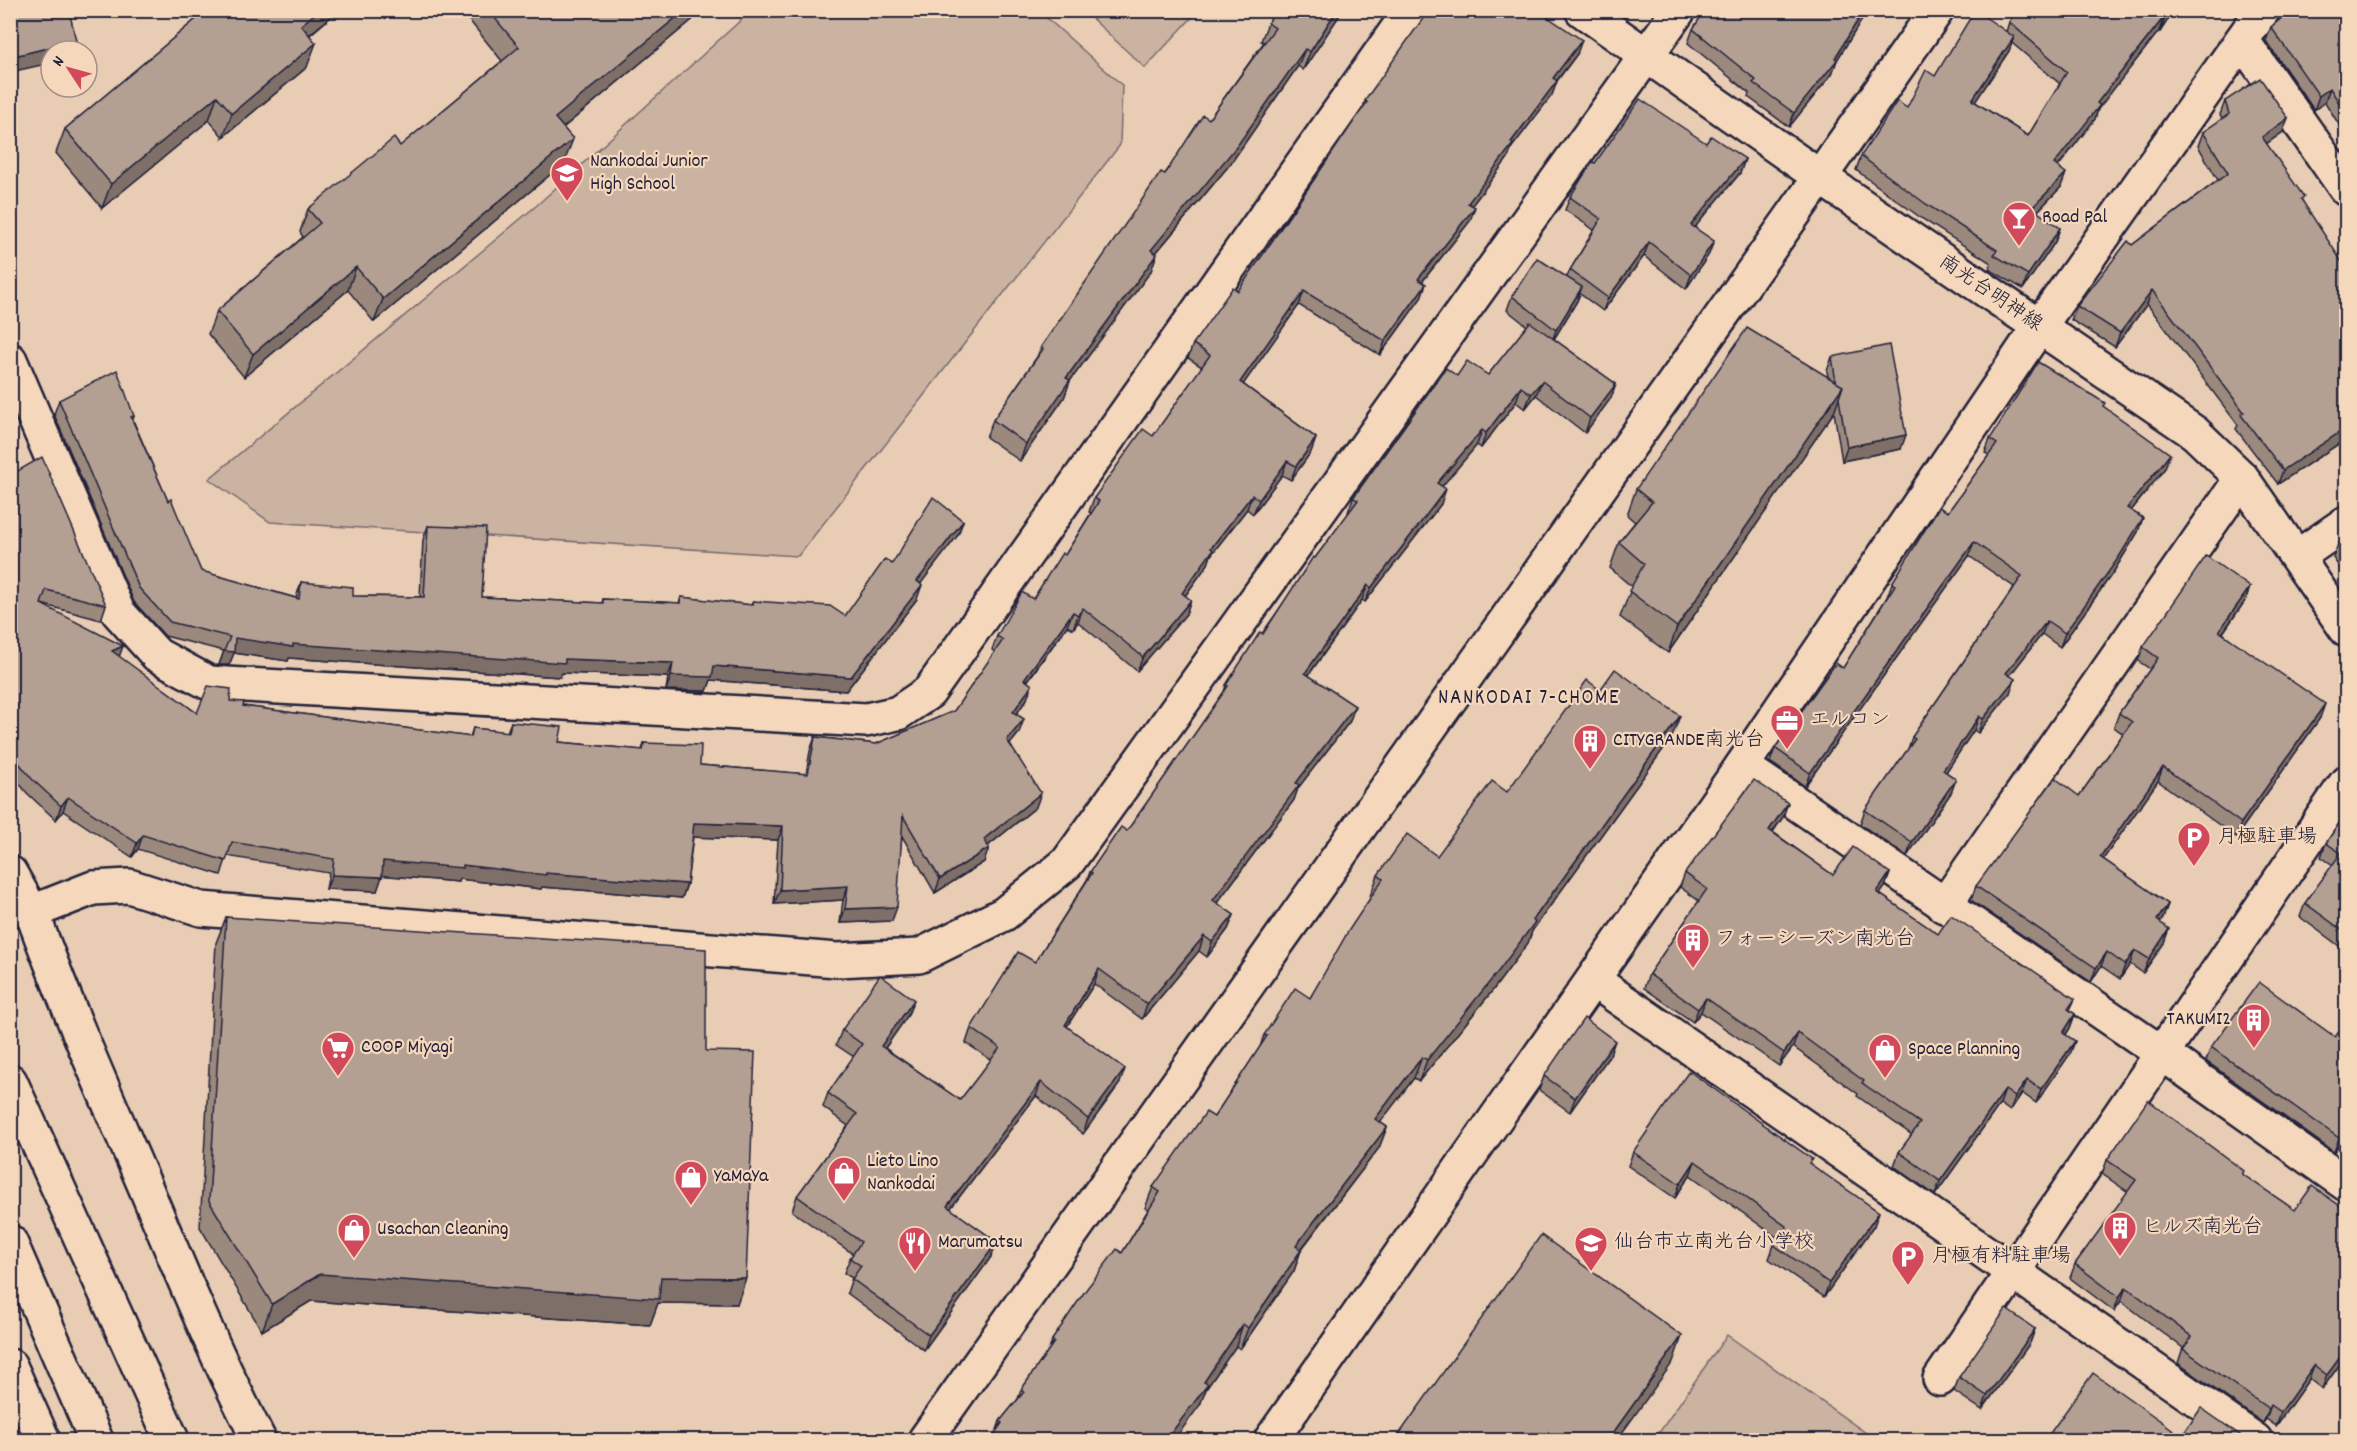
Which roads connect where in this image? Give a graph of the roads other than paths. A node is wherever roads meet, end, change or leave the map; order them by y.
1 (1411, 10) edge
2 (1582, 10) edge
3 (1679, 10) edge
4 (1936, 10) edge
5 (2263, 10) edge
6 (2242, 40) junction
7 (1648, 56) junction
8 (1820, 177) junction
9 (2346, 189) edge
10 (2039, 327) junction
11 (10, 360) edge
12 (2242, 478) junction
13 (2346, 523) edge
14 (2297, 557) junction
15 (2346, 629) edge
16 (1742, 766) junction
17 (2346, 783) edge
18 (10, 873) edge
19 (1944, 906) junction
20 (32, 912) junction
21 (1593, 980) junction
22 (2163, 1054) junction
23 (10, 1081) edge
24 (2346, 1184) edge
25 (10, 1242) edge
26 (2013, 1272) junction
27 (10, 1366) edge
28 (1940, 1379) dead end
29 (43, 1440) edge
30 (96, 1440) edge
31 (172, 1440) edge
32 (259, 1440) edge
33 (925, 1440) edge
34 (1270, 1440) edge
35 (2255, 1440) edge

1 - 11 street
2 - 7 street, 南光台明神線
3 - 7 street
4 - 8 street
5 - 6 street
6 - 9 street
6 - 10 street
7 - 8 street, 南光台明神線
7 - 20 street
8 - 10 street, 南光台明神線
8 - 33 street
10 - 12 street, 南光台明神線
10 - 16 street
12 - 14 street, 南光台明神線
12 - 19 street
13 - 14 street
14 - 15 street, 南光台明神線
16 - 19 street
16 - 21 street
17 - 22 street
18 - 20 street
19 - 22 street
20 - 32 street
21 - 26 street
21 - 34 street
22 - 24 street
22 - 26 street
23 - 31 street
25 - 30 street
26 - 28 street
26 - 35 street
27 - 29 street

